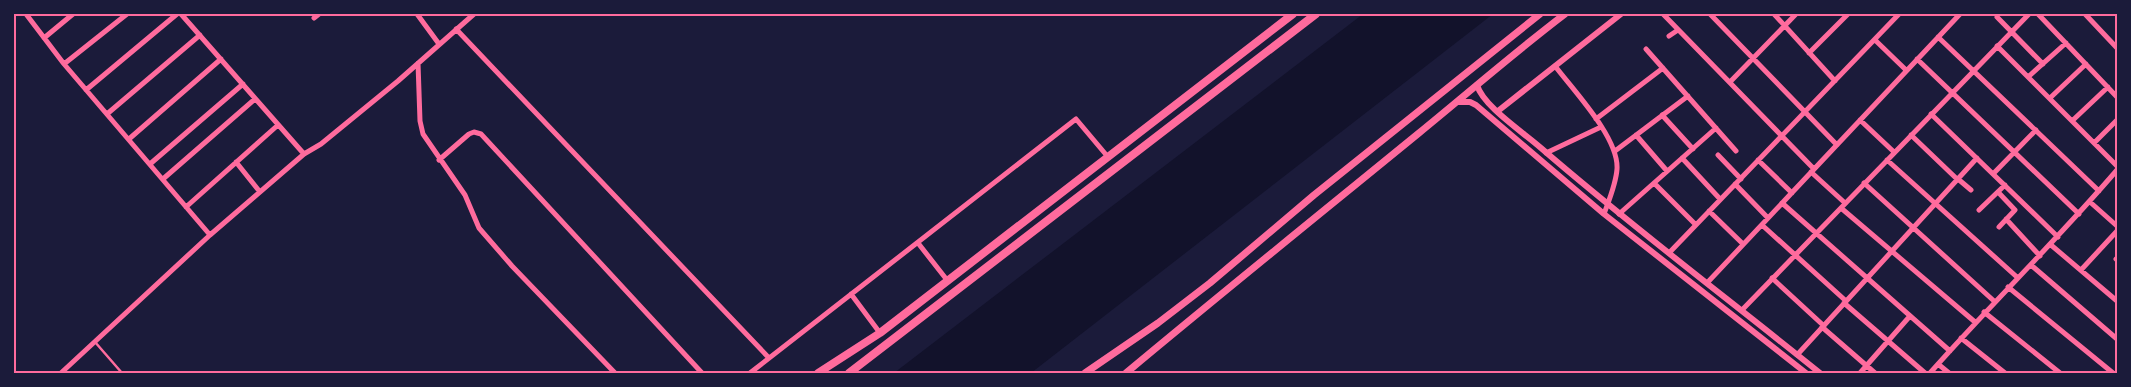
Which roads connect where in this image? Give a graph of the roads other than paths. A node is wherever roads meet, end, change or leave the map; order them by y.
1 (26, 14) edge
2 (72, 14) edge
3 (127, 14) edge
4 (179, 14) edge
5 (417, 14) edge
6 (474, 14) edge
7 (1293, 14) edge
8 (1316, 14) edge
9 (1540, 14) edge
10 (1565, 14) edge
11 (1621, 14) edge
12 (1710, 14) edge
13 (1774, 14) edge
14 (1796, 14) edge
15 (1848, 14) edge
16 (1899, 14) edge
17 (1960, 14) edge
18 (2029, 14) edge
19 (2038, 14) edge
20 (2084, 14) edge
21 (1666, 15) edge
22 (1996, 17) dead end
23 (1784, 26) junction
24 (456, 29) junction
25 (1678, 30) junction
26 (2011, 32) junction
27 (200, 35) junction
28 (1669, 36) dead end
29 (1938, 37) junction
30 (44, 38) junction
31 (1875, 40) junction
32 (2066, 43) junction
33 (439, 44) junction
34 (1997, 46) junction
35 (2117, 48) edge
36 (1646, 49) dead end
37 (1809, 53) junction
38 (1753, 58) junction
39 (221, 59) junction
40 (1917, 59) junction
41 (418, 63) junction
42 (64, 64) junction
43 (2043, 64) junction
44 (2086, 64) junction
45 (1555, 66) junction
46 (1663, 68) junction
47 (1906, 70) junction
48 (1974, 71) junction
49 (2028, 77) junction
50 (1835, 81) junction
51 (1730, 82) junction
52 (242, 84) junction
53 (1477, 85) junction
54 (2108, 87) junction
55 (86, 90) junction
56 (1952, 93) junction
57 (1688, 96) junction
58 (2117, 97) edge
59 (2050, 98) junction
60 (255, 99) junction
61 (1457, 102) junction
62 (1498, 111) junction
63 (1805, 112) junction
64 (107, 114) junction
65 (1931, 114) junction
66 (1662, 115) junction
67 (1596, 119) junction
68 (1860, 120) junction
69 (2117, 120) edge
70 (2072, 121) junction
71 (278, 125) junction
72 (1601, 127) junction
73 (1716, 128) junction
74 (2036, 130) junction
75 (1636, 135) junction
76 (1782, 136) junction
77 (1911, 136) junction
78 (129, 139) junction
79 (2094, 143) junction
80 (1837, 144) junction
81 (1693, 149) junction
82 (1615, 151) junction
83 (1736, 151) dead end
84 (1894, 152) junction
85 (2014, 152) junction
86 (1546, 153) junction
87 (304, 154) junction
88 (1718, 155) dead end
89 (1108, 157) junction
90 (1682, 158) junction
91 (1977, 158) junction
92 (440, 160) junction
93 (1758, 160) junction
94 (1887, 160) junction
95 (236, 162) junction
96 (150, 164) junction
97 (2117, 168) edge
98 (1813, 170) junction
99 (1668, 171) junction
100 (1993, 174) junction
101 (163, 179) junction
102 (1740, 179) junction
103 (1958, 179) junction
104 (1654, 183) junction
105 (1735, 184) junction
106 (1864, 184) junction
107 (2005, 185) junction
108 (1971, 190) dead end
109 (2099, 191) junction
110 (260, 192) junction
111 (1998, 192) junction
112 (1792, 193) junction
113 (1720, 199) junction
114 (2090, 202) junction
115 (1782, 203) junction
116 (1936, 204) junction
117 (1607, 205) junction
118 (1843, 206) junction
119 (186, 207) junction
120 (1980, 210) dead end
121 (1709, 211) junction
122 (1604, 214) junction
123 (1619, 214) junction
124 (2079, 214) junction
125 (1768, 218) junction
126 (2006, 220) junction
127 (2116, 222) edge
128 (1696, 225) junction
129 (1762, 225) junction
130 (1999, 227) dead end
131 (1913, 228) junction
132 (2117, 231) edge
133 (1816, 233) junction
134 (210, 235) junction
135 (2058, 237) junction
136 (918, 243) junction
137 (1743, 244) junction
138 (2051, 245) junction
139 (1891, 252) junction
140 (1669, 253) junction
141 (1795, 255) junction
142 (2040, 256) junction
143 (2031, 265) junction
144 (2081, 270) junction
145 (1772, 278) junction
146 (1867, 278) junction
147 (2018, 278) junction
148 (947, 280) junction
149 (1707, 283) junction
150 (2008, 288) junction
151 (851, 294) junction
152 (2117, 300) edge
153 (1994, 301) junction
154 (1845, 302) junction
155 (1742, 310) junction
156 (1984, 312) junction
157 (1910, 316) junction
158 (1975, 322) junction
159 (1823, 326) junction
160 (880, 333) junction
161 (1961, 338) junction
162 (2117, 339) edge
163 (1888, 341) junction
164 (95, 342) junction
165 (1950, 351) junction
166 (1797, 355) junction
167 (769, 358) junction
168 (1938, 364) junction
169 (1867, 366) junction
170 (61, 373) edge
171 (122, 373) edge
172 (615, 373) edge
173 (702, 373) edge
174 (750, 373) edge
175 (818, 373) edge
176 (849, 373) edge
177 (1085, 373) edge
178 (1126, 373) edge
179 (1806, 373) edge
180 (1820, 373) edge
181 (1860, 373) edge
182 (1875, 373) edge
183 (1925, 373) edge
184 (1930, 373) edge
185 (1949, 373) edge
186 (2005, 373) edge
187 (2060, 373) edge
188 (2113, 373) edge

1 - 30 street
2 - 30 street
3 - 42 street
4 - 27 street
4 - 55 street
5 - 33 street
6 - 24 street
7 - 89 main road
8 - 176 main road
9 - 177 main road
10 - 53 main road
11 - 45 street
12 - 38 street
13 - 23 street
14 - 23 street
15 - 37 street
16 - 31 street
17 - 29 street
18 - 26 street
19 - 32 street
20 - 35 street
21 - 25 street
22 - 26 street
23 - 37 street
23 - 38 street
24 - 33 street
24 - 167 street
25 - 28 street
25 - 51 street
26 - 34 street
26 - 43 street
27 - 39 street
27 - 64 street
29 - 40 street
29 - 48 street
30 - 42 street
31 - 47 street
31 - 50 street
32 - 43 street
32 - 44 street
33 - 41 street
34 - 48 street
34 - 49 street
36 - 46 street
37 - 50 street
38 - 51 street
38 - 63 street
39 - 52 street
39 - 78 street
40 - 47 street
40 - 56 street
41 - 87 street
41 - 92 street
42 - 55 street
43 - 49 street
44 - 54 street
44 - 59 street
45 - 62 street
45 - 67 street
46 - 57 street
46 - 67 street
47 - 68 street
48 - 56 street
48 - 74 street
49 - 59 street
50 - 63 street
51 - 76 street
52 - 60 street
52 - 96 street
53 - 61 main road
53 - 62 street
54 - 58 street
54 - 70 street
55 - 64 street
56 - 65 street
56 - 85 street
57 - 66 street
57 - 73 street
59 - 70 street
60 - 71 street
60 - 101 street
61 - 122 street
61 - 178 main road
62 - 86 street
63 - 76 street
63 - 80 street
64 - 78 street
65 - 77 street
65 - 91 street
66 - 75 street
66 - 81 street
67 - 72 street
68 - 80 street
68 - 84 street
69 - 79 street
70 - 79 street
71 - 87 street
71 - 95 street
72 - 82 street
72 - 86 street
73 - 81 street
73 - 83 street
74 - 85 street
74 - 109 street
75 - 82 street
75 - 99 street
76 - 93 street
76 - 98 street
77 - 84 street
77 - 103 street
78 - 96 street
79 - 97 street
80 - 98 street
81 - 90 street
82 - 117 street
84 - 94 street
85 - 100 street
85 - 124 street
86 - 117 street
87 - 110 street
88 - 102 street
89 - 136 street
89 - 148 main road
90 - 99 street
90 - 113 street
91 - 100 street
91 - 103 street
92 - 172 street
92 - 173 street
93 - 102 street
93 - 112 street
94 - 106 street
94 - 116 street
95 - 110 street
95 - 119 street
96 - 101 street
97 - 109 street
98 - 112 street
98 - 118 street
99 - 104 street
100 - 107 street
101 - 119 street
102 - 105 street
103 - 108 street
103 - 116 street
104 - 123 street
104 - 128 street
105 - 113 street
105 - 125 street
106 - 118 street
106 - 131 street
107 - 111 street
107 - 135 street
109 - 114 street
110 - 134 street
111 - 120 street
111 - 126 street
112 - 115 street
113 - 121 street
114 - 124 street
114 - 127 street
115 - 125 street
115 - 133 street
116 - 131 street
116 - 147 street
117 - 122 street
117 - 123 street
118 - 133 street
118 - 139 street
119 - 134 street
121 - 128 street
121 - 137 street
122 - 179 street
123 - 140 street
124 - 135 street
125 - 129 street
126 - 130 street
126 - 142 street
128 - 140 street
129 - 137 street
129 - 141 street
131 - 139 street
131 - 153 street
132 - 144 street
133 - 141 street
133 - 146 street
134 - 164 street
135 - 138 street
136 - 148 street
136 - 151 street
137 - 149 street
138 - 142 street
138 - 144 street
139 - 146 street
139 - 158 street
140 - 149 street
141 - 145 street
141 - 154 street
142 - 143 street
143 - 147 street
143 - 162 street
144 - 152 street
145 - 155 street
145 - 159 street
146 - 154 street
146 - 157 street
147 - 150 street
148 - 160 main road
149 - 155 street
150 - 153 street
150 - 188 street
151 - 160 street
151 - 167 street
153 - 156 street
154 - 159 street
154 - 163 street
155 - 166 street
156 - 158 street
156 - 187 street
157 - 163 street
157 - 165 street
158 - 161 street
159 - 166 street
159 - 169 street
160 - 175 main road
161 - 165 street
161 - 186 street
163 - 169 street
163 - 183 street
164 - 170 street
164 - 171 lane
165 - 168 street
166 - 180 street
167 - 174 street
168 - 184 street
168 - 185 street
169 - 181 street
169 - 182 street

